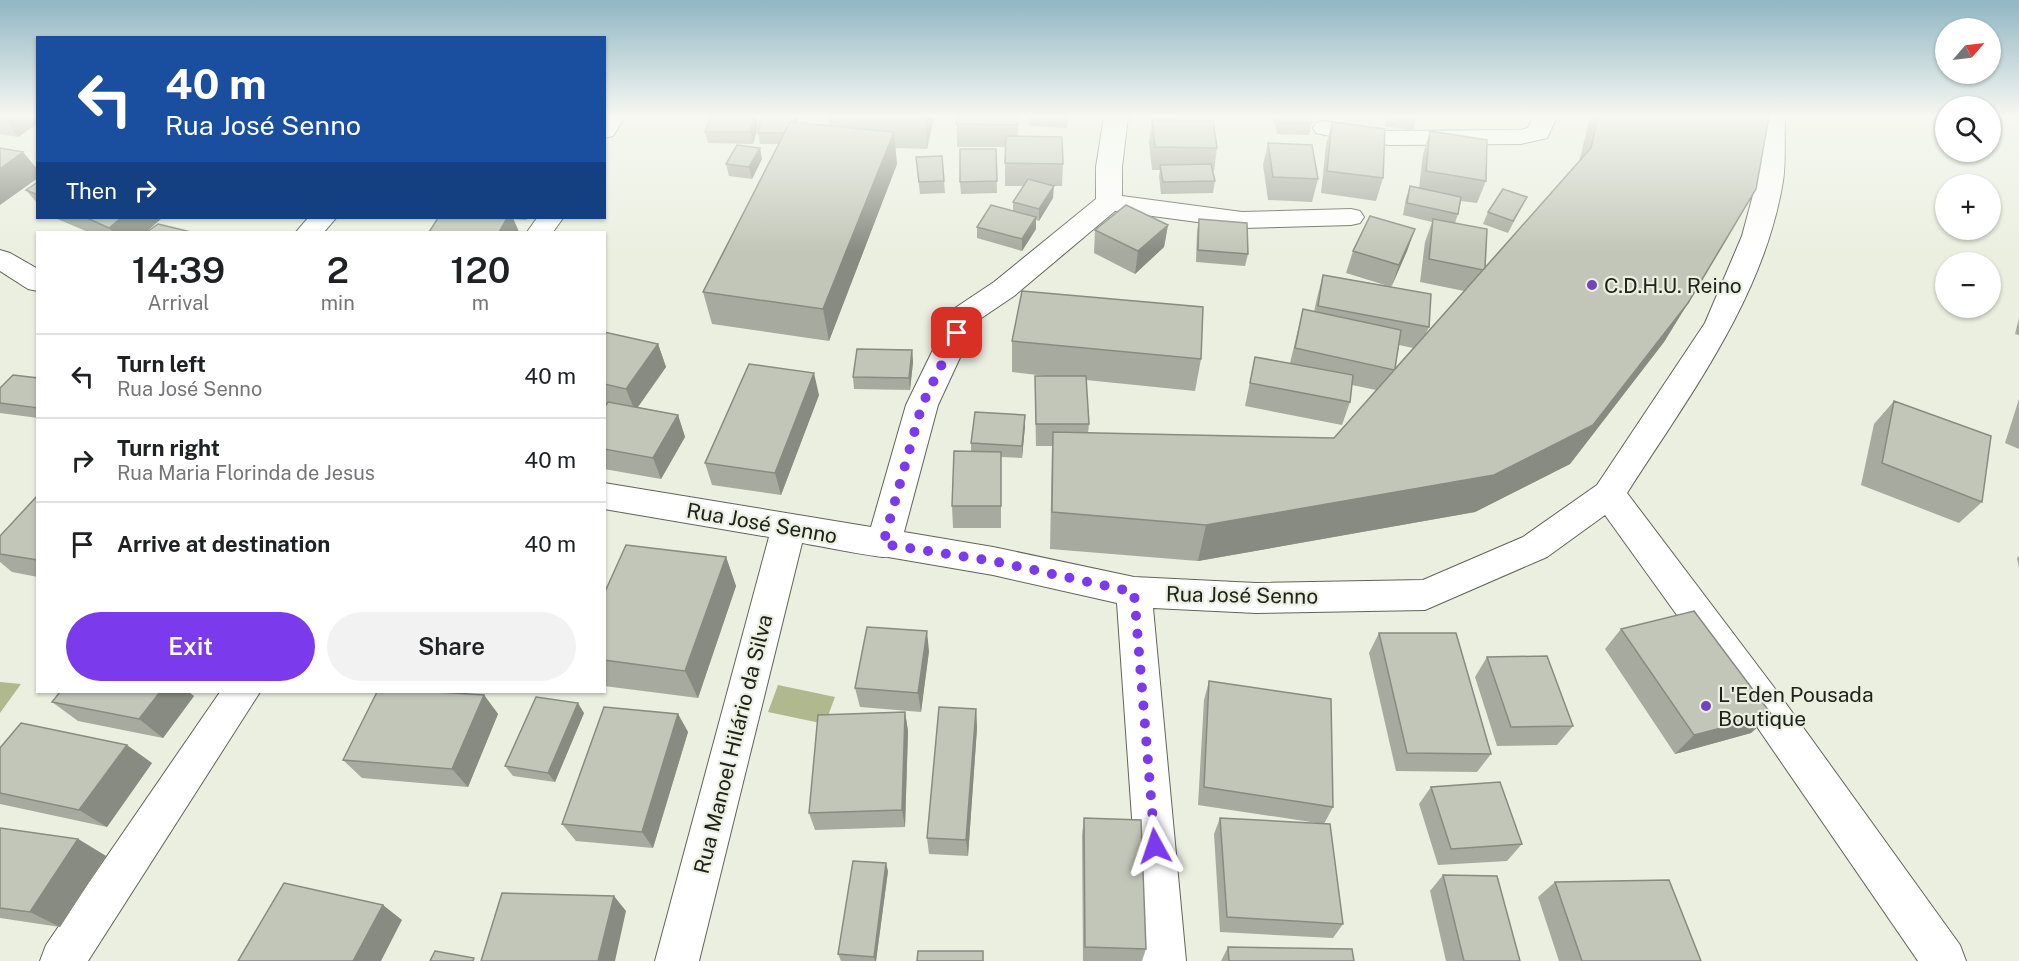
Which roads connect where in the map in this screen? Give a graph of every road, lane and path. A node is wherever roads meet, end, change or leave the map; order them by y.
1 (1110, 162) edge
2 (1771, 162) edge
3 (1109, 202) junction
4 (1351, 217) dead end
5 (321, 219) edge
6 (310, 231) edge
7 (0, 259) edge
8 (36, 281) edge
9 (1609, 494) junction
10 (606, 496) edge
11 (789, 527) junction
12 (883, 544) junction
13 (1134, 592) junction
14 (241, 693) edge
15 (62, 961) edge
16 (677, 961) edge
17 (1164, 961) edge
18 (1944, 961) edge

1 - 3 street
2 - 9 street
3 - 4 street
3 - 12 street
5 - 6 street
7 - 8 street
9 - 13 street, Rua José Senno
9 - 18 street
10 - 11 street, Rua José Senno
11 - 12 street, Rua José Senno
11 - 16 street, Rua Manoel Hilário da Silva
12 - 13 street, Rua José Senno
13 - 17 street
14 - 15 street

